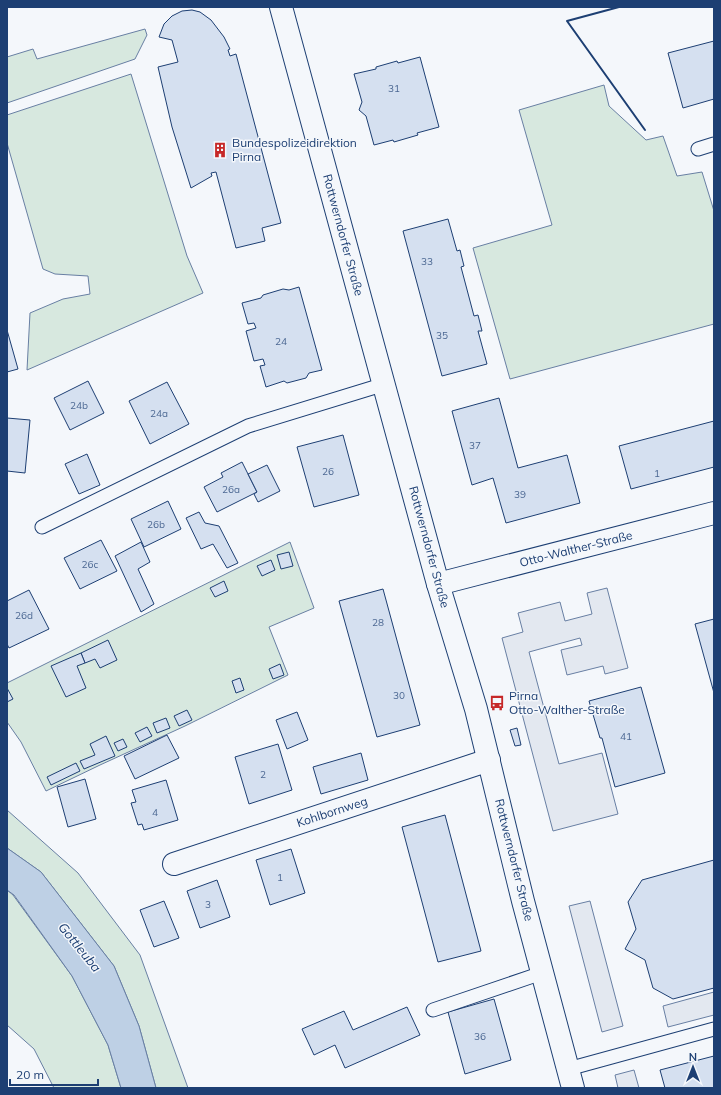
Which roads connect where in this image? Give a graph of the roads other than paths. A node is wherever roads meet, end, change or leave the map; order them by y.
1 (281, 7) edge
2 (714, 144) edge
3 (698, 149) dead end
4 (385, 384) junction
5 (714, 513) edge
6 (42, 527) dead end
7 (438, 584) junction
8 (489, 760) junction
9 (174, 864) dead end
10 (542, 973) junction
11 (433, 1010) dead end
12 (714, 1029) edge
13 (571, 1079) edge

1 - 4 main road, Rottwerndorfer Straße
2 - 3 lane
4 - 6 lane
4 - 7 main road, Rottwerndorfer Straße
5 - 7 main road, Otto-Walther-Straße
7 - 8 main road, Rottwerndorfer Straße
8 - 9 main road, Kohlbornweg
8 - 10 main road, Rottwerndorfer Straße
10 - 11 lane
10 - 13 main road, Rottwerndorfer Straße
12 - 13 lane

